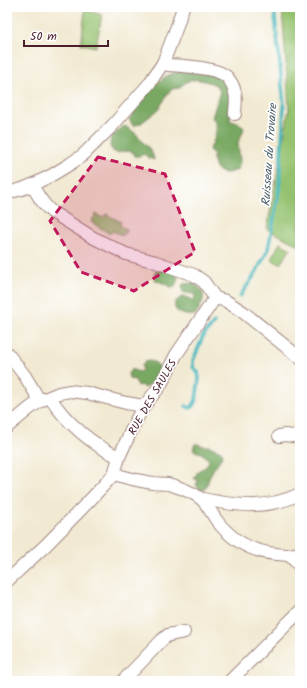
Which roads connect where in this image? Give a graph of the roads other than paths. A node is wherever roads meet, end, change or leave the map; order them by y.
1 (183, 7) edge
2 (163, 63) junction
3 (235, 114) dead end
4 (32, 185) junction
5 (7, 193) edge
6 (215, 298) junction
7 (7, 353) edge
8 (300, 358) edge
9 (45, 399) junction
10 (144, 406) junction
11 (7, 427) edge
12 (280, 436) dead end
13 (300, 437) edge
14 (119, 457) junction
15 (114, 474) junction
16 (300, 494) edge
17 (203, 499) junction
18 (295, 554) edge
19 (300, 566) edge
20 (7, 581) edge
21 (300, 612) edge
22 (184, 632) dead end
23 (123, 681) edge
24 (230, 681) edge

1 - 2 street
2 - 3 street
2 - 4 street
4 - 5 street
4 - 6 street
6 - 8 street
6 - 10 street, RUE DES SAULES
7 - 9 street
9 - 10 street
9 - 11 street
9 - 14 street
10 - 14 street, RUE DES SAULES
12 - 13 street
14 - 15 street, RUE DES SAULES
15 - 17 street
15 - 20 street, RUE DES SAULES
16 - 17 street
17 - 18 street
18 - 19 street
21 - 24 street
22 - 23 street

